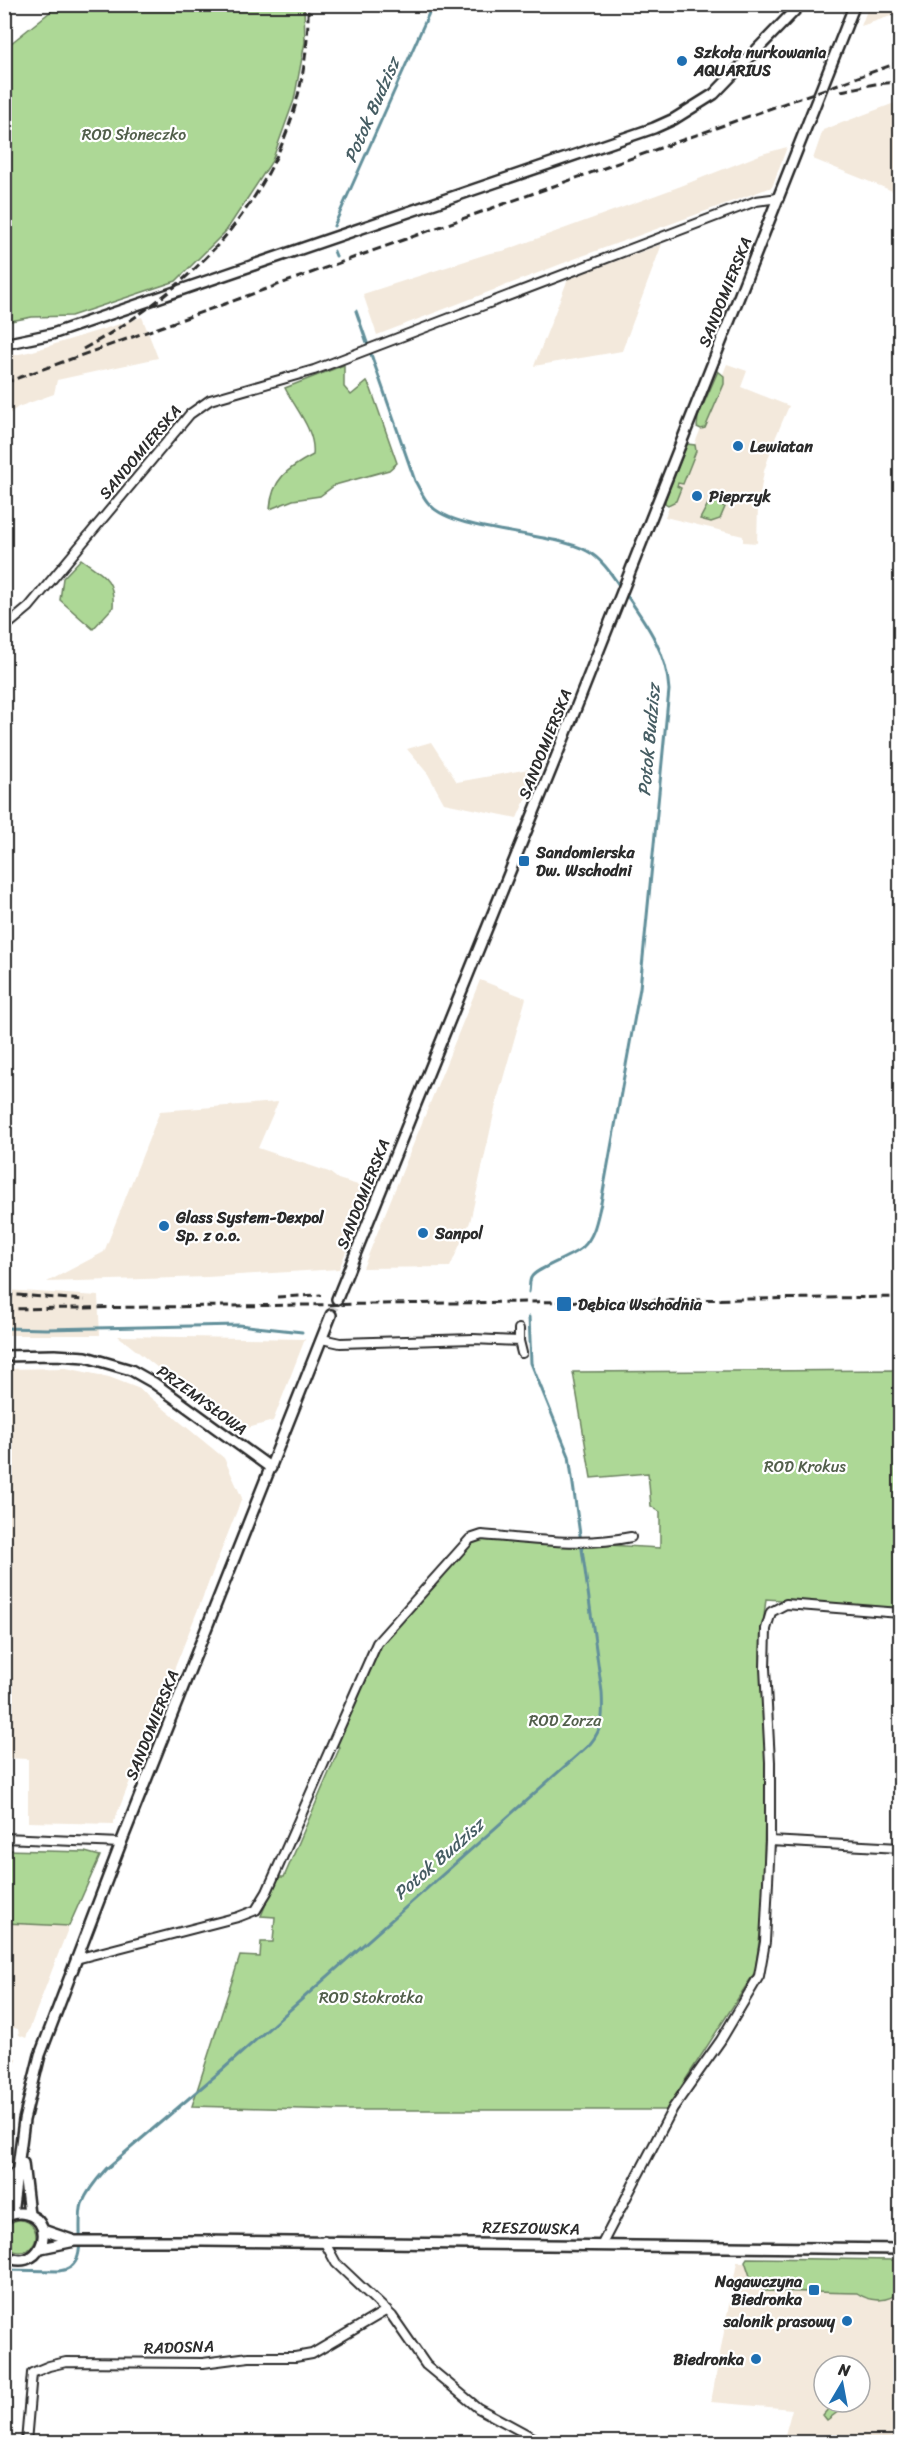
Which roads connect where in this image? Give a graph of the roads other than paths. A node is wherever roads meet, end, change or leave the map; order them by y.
1 (801, 4) edge
2 (855, 4) edge
3 (778, 198) junction
4 (4, 334) edge
5 (8, 344) edge
6 (4, 628) edge
7 (337, 1299) tunnel mouth
8 (331, 1315) tunnel mouth
9 (519, 1329) dead end
10 (322, 1339) junction
11 (519, 1341) junction
12 (522, 1353) dead end
13 (4, 1356) edge
14 (271, 1468) junction
15 (631, 1537) dead end
16 (900, 1613) edge
17 (4, 1838) edge
18 (770, 1841) junction
19 (121, 1843) junction
20 (900, 1848) edge
21 (76, 1959) junction
22 (21, 2152) junction
23 (4, 2199) edge
24 (30, 2214) junction
25 (8, 2216) edge
26 (43, 2230) junction
27 (75, 2241) junction
28 (324, 2241) junction
29 (602, 2244) junction
30 (41, 2248) junction
31 (900, 2249) edge
32 (4, 2254) edge
33 (387, 2310) junction
34 (26, 2442) edge
35 (541, 2442) edge

1 - 5 street
2 - 3 street, SANDOMIERSKA
3 - 6 street, SANDOMIERSKA
3 - 7 street, SANDOMIERSKA
4 - 5 street
8 - 10 street, SANDOMIERSKA
9 - 11 street
10 - 11 street
10 - 14 street, SANDOMIERSKA
11 - 12 street
13 - 14 street, PRZEMYSŁOWA
14 - 19 street, SANDOMIERSKA
15 - 21 street
16 - 18 street, RZESZOWSKA
17 - 19 street
18 - 20 street
18 - 29 street, RZESZOWSKA
19 - 21 street, SANDOMIERSKA
21 - 22 street, SANDOMIERSKA
22 - 23 street
22 - 24 street
22 - 25 street
24 - 25 street
24 - 26 street
26 - 27 street, RZESZOWSKA
26 - 30 street
27 - 28 street, RZESZOWSKA
27 - 30 street, RZESZOWSKA
28 - 29 street, RZESZOWSKA
28 - 33 street
29 - 31 street
30 - 32 street, RZESZOWSKA
33 - 34 street, RADOSNA
33 - 35 street

